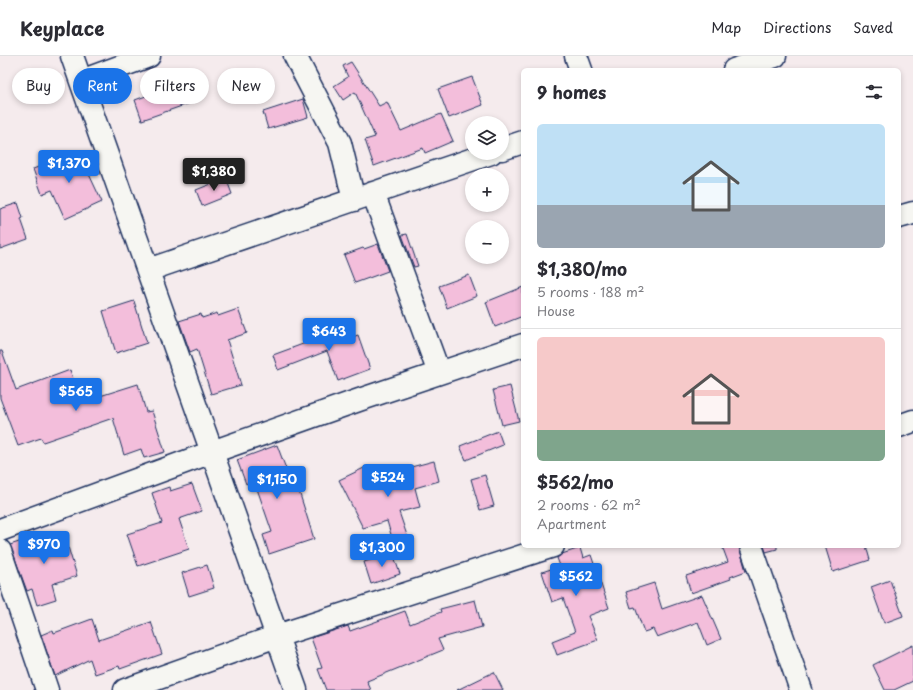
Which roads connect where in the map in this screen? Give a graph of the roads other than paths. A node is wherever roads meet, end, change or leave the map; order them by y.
1 (72, 56) edge
2 (149, 56) edge
3 (295, 56) edge
4 (576, 56) edge
5 (775, 56) edge
6 (76, 68) edge
7 (116, 68) edge
8 (580, 68) edge
9 (740, 68) edge
10 (89, 104) edge
11 (521, 143) edge
12 (509, 147) edge
13 (470, 160) edge
14 (364, 196) junction
15 (913, 213) edge
16 (901, 217) edge
17 (148, 270) junction
18 (521, 346) edge
19 (438, 373) junction
20 (913, 421) edge
21 (901, 425) edge
22 (212, 452) junction
23 (0, 530) edge
24 (547, 548) edge
25 (752, 548) edge
26 (0, 551) edge
27 (277, 636) junction
28 (48, 690) edge
29 (125, 690) edge
30 (296, 690) edge
31 (801, 690) edge

1 - 6 street
2 - 7 street
3 - 14 street
4 - 8 street
5 - 9 street
10 - 17 street
11 - 12 street
13 - 14 street
14 - 17 street
14 - 19 street
15 - 16 street
17 - 22 street
18 - 19 street
19 - 22 street
20 - 21 street
22 - 23 street
22 - 27 street
24 - 27 street
25 - 31 street
26 - 28 street
27 - 29 street
27 - 30 street

